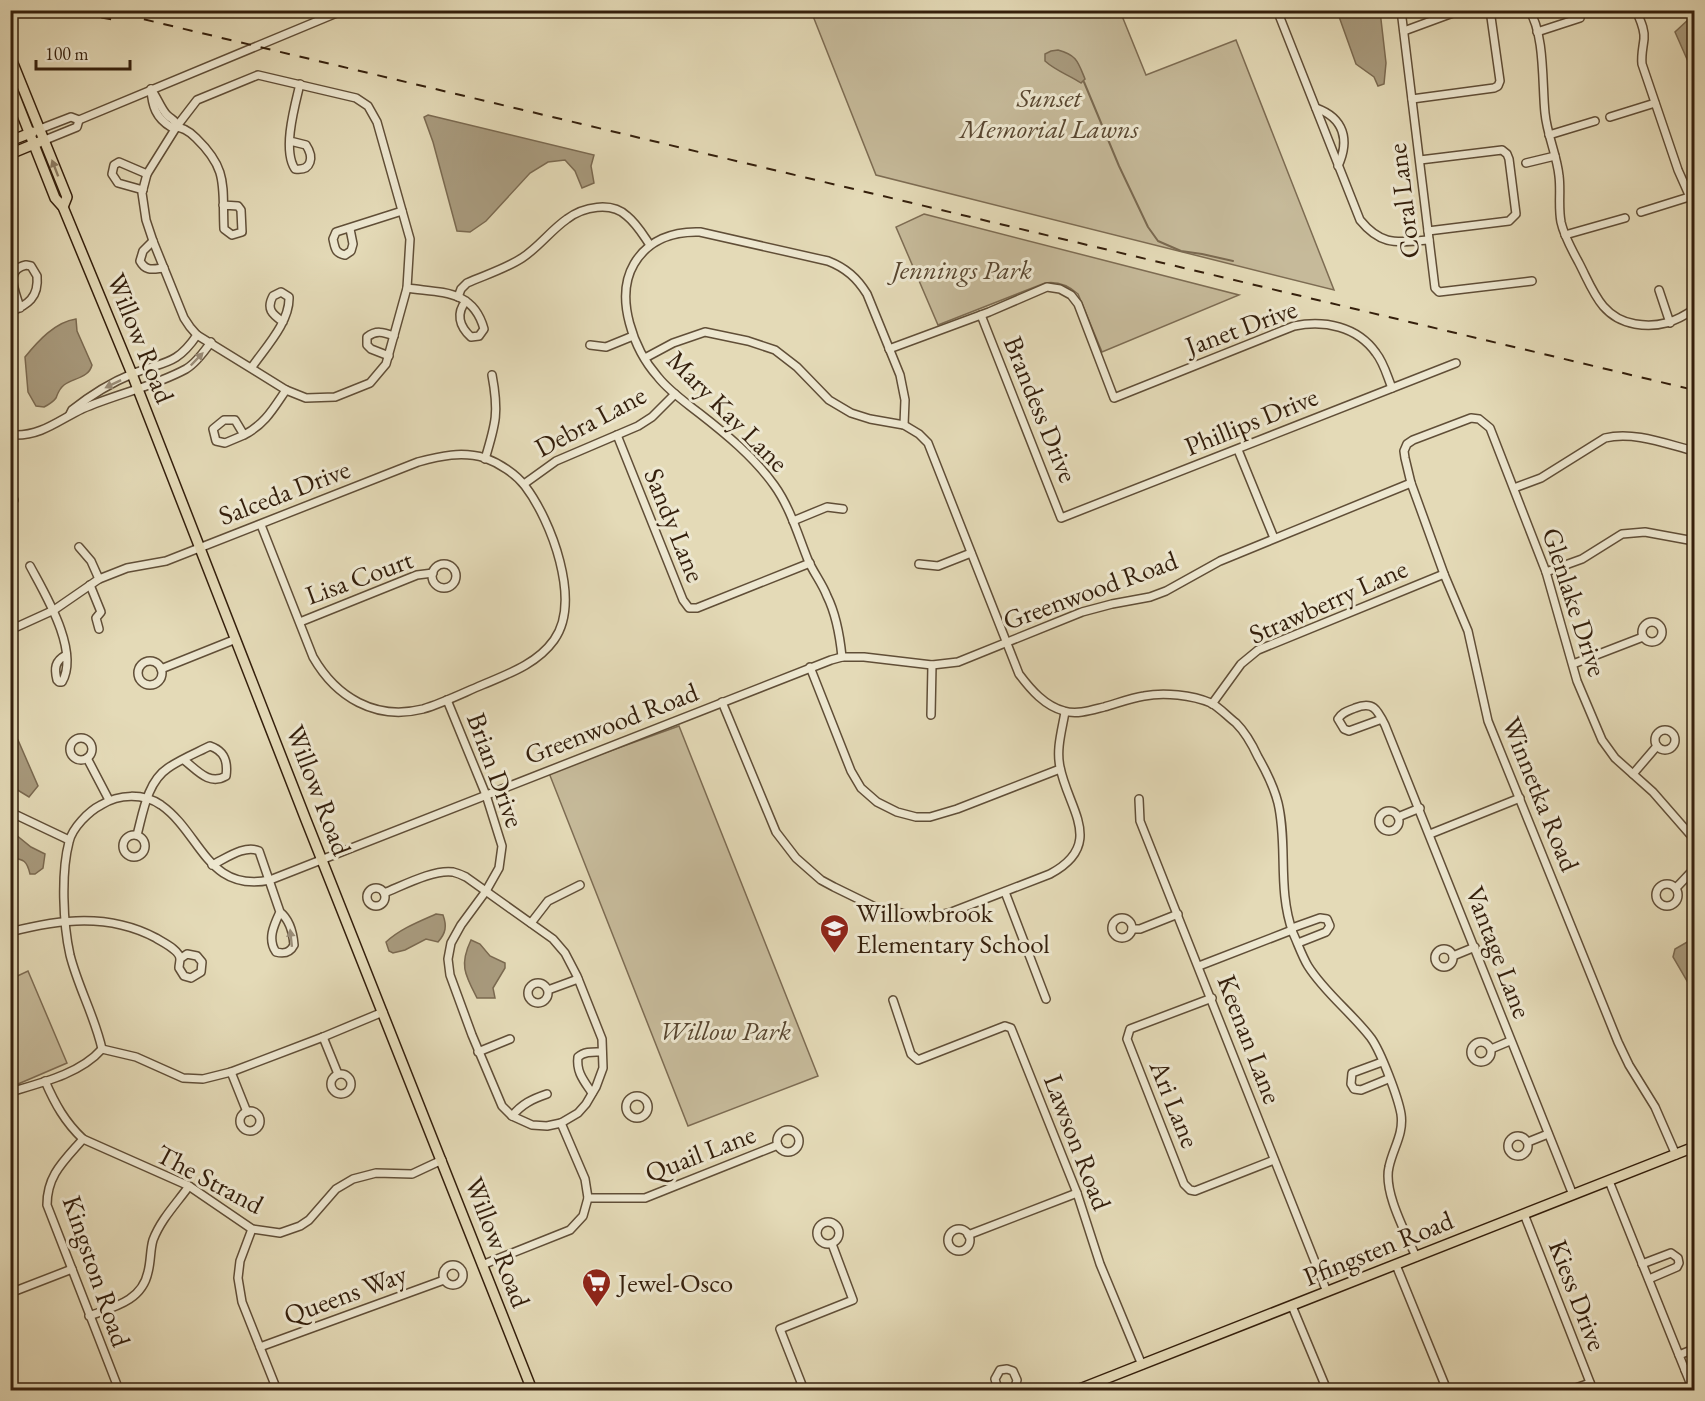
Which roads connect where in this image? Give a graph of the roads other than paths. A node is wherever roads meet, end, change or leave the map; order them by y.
1 (344, 10) edge
2 (1277, 10) edge
3 (1401, 10) edge
4 (1461, 10) edge
5 (1491, 10) edge
6 (1529, 10) edge
7 (1636, 10) edge
8 (1580, 18) dead end
9 (1404, 31) junction
10 (1537, 32) junction
11 (10, 56) edge
12 (10, 84) edge
13 (300, 84) junction
14 (151, 89) junction
15 (1412, 99) junction
16 (1655, 103) junction
17 (1316, 108) junction
18 (1610, 117) dead end
19 (79, 120) junction
20 (1595, 122) dead end
21 (177, 126) junction
22 (40, 129) junction
23 (30, 133) junction
24 (1549, 135) junction
25 (45, 140) junction
26 (10, 141) edge
27 (290, 141) dead end
28 (34, 144) junction
29 (10, 154) edge
30 (1555, 156) junction
31 (1420, 160) junction
32 (1526, 163) dead end
33 (1338, 166) junction
34 (147, 174) junction
35 (143, 190) junction
36 (1689, 197) junction
37 (223, 205) junction
38 (1695, 206) edge
39 (63, 207) junction
40 (402, 212) junction
41 (1641, 212) dead end
42 (1625, 218) dead end
43 (350, 229) dead end
44 (1428, 231) junction
45 (1565, 235) junction
46 (1429, 240) junction
47 (153, 241) junction
48 (650, 245) junction
49 (164, 268) junction
50 (1532, 281) dead end
51 (407, 288) junction
52 (1659, 290) dead end
53 (458, 297) junction
54 (466, 301) junction
55 (21, 308) junction
56 (1695, 309) edge
57 (10, 312) edge
58 (981, 315) junction
59 (283, 322) dead end
60 (1670, 323) junction
61 (197, 334) junction
62 (394, 336) junction
63 (633, 336) junction
64 (210, 342) junction
65 (590, 345) dead end
66 (890, 349) junction
67 (389, 356) junction
68 (645, 358) junction
69 (1456, 363) dead end
70 (252, 367) junction
71 (132, 374) junction
72 (492, 375) dead end
73 (1392, 388) junction
74 (138, 390) junction
75 (286, 390) junction
76 (675, 394) junction
77 (91, 395) junction
78 (96, 404) junction
79 (69, 417) junction
80 (904, 425) junction
81 (12, 434) edge
82 (244, 435) dead end
83 (617, 435) junction
84 (1413, 440) joint
85 (10, 444) edge
86 (1238, 450) junction
87 (1695, 451) edge
88 (485, 459) junction
89 (1411, 483) junction
90 (524, 484) junction
91 (1514, 488) junction
92 (843, 509) dead end
93 (1061, 518) joint
94 (792, 521) junction
95 (261, 525) junction
96 (1274, 538) junction
97 (1695, 541) edge
98 (80, 547) dead end
99 (200, 547) junction
100 (971, 553) junction
101 (810, 564) junction
102 (919, 564) dead end
103 (30, 566) dead end
104 (1546, 572) junction
105 (433, 573) dead end
106 (1444, 574) junction
107 (99, 579) junction
108 (90, 585) junction
109 (54, 610) junction
110 (300, 622) junction
111 (99, 629) dead end
112 (10, 630) edge
113 (1643, 637) dead end
114 (236, 639) junction
115 (1007, 641) junction
116 (66, 655) dead end
117 (842, 657) junction
118 (1573, 664) junction
119 (932, 665) junction
120 (810, 667) junction
121 (161, 669) dead end
122 (447, 700) junction
123 (722, 702) junction
124 (1212, 704) junction
125 (1065, 712) junction
126 (931, 715) dead end
127 (1384, 722) junction
128 (1657, 746) dead end
129 (87, 758) dead end
130 (184, 760) junction
131 (1060, 769) junction
132 (1633, 774) junction
133 (486, 795) junction
134 (147, 798) junction
135 (1520, 798) junction
136 (1139, 799) dead end
137 (109, 801) junction
138 (1420, 808) junction
139 (10, 812) edge
140 (1398, 817) dead end
141 (1430, 834) junction
142 (138, 835) dead end
143 (1695, 839) edge
144 (69, 840) junction
145 (322, 859) junction
146 (212, 865) junction
147 (1695, 869) edge
148 (270, 880) junction
149 (580, 885) dead end
150 (1676, 888) dead end
151 (486, 891) junction
152 (1005, 892) junction
153 (384, 893) dead end
154 (280, 912) junction
155 (1178, 914) junction
156 (65, 920) junction
157 (531, 924) junction
158 (1132, 929) dead end
159 (1292, 929) junction
160 (10, 932) edge
161 (1298, 943) junction
162 (1475, 948) junction
163 (1453, 956) dead end
164 (180, 959) dead end
165 (1199, 966) junction
166 (578, 979) junction
167 (548, 990) dead end
168 (1212, 998) junction
169 (1046, 999) dead end
170 (893, 1000) dead end
171 (383, 1012) junction
172 (322, 1037) junction
173 (510, 1039) dead end
174 (1510, 1041) junction
175 (102, 1049) junction
176 (1491, 1049) dead end
177 (478, 1052) junction
178 (602, 1052) junction
179 (1382, 1062) junction
180 (231, 1072) junction
181 (338, 1074) dead end
182 (1388, 1079) junction
183 (45, 1081) junction
184 (10, 1092) edge
185 (592, 1093) junction
186 (547, 1094) dead end
187 (247, 1112) dead end
188 (512, 1116) junction
189 (561, 1123) junction
190 (1548, 1134) junction
191 (83, 1139) junction
192 (1528, 1142) dead end
193 (778, 1145) dead end
194 (1695, 1147) edge
195 (1676, 1155) junction
196 (442, 1160) junction
197 (1274, 1160) junction
198 (1609, 1181) junction
199 (189, 1186) junction
200 (1077, 1194) junction
201 (1573, 1195) junction
202 (588, 1198) junction
203 (1524, 1214) junction
204 (252, 1229) junction
205 (968, 1235) dead end
206 (832, 1244) dead end
207 (1416, 1257) junction
208 (1642, 1264) junction
209 (482, 1265) junction
210 (1396, 1265) junction
211 (72, 1269) junction
212 (1648, 1279) junction
213 (444, 1280) dead end
214 (1327, 1292) junction
215 (10, 1293) edge
216 (1292, 1306) junction
217 (89, 1316) junction
218 (260, 1347) junction
219 (1695, 1349) edge
220 (1679, 1355) junction
221 (1142, 1365) junction
222 (1695, 1366) edge
223 (1685, 1370) junction
224 (1098, 1387) edge
225 (1591, 1387) edge
226 (119, 1390) edge
227 (277, 1390) edge
228 (532, 1390) edge
229 (804, 1390) edge
230 (1077, 1390) edge
231 (1327, 1390) edge
232 (1447, 1390) edge
233 (1570, 1390) edge
234 (1693, 1390) edge

1 - 14 street
2 - 17 street
3 - 9 street, Coral Lane
4 - 9 street
5 - 15 street
6 - 10 street
7 - 16 street
8 - 10 street
9 - 15 street, Coral Lane
10 - 24 street
11 - 22 main road, Willow Road
12 - 23 main road, Willow Road
13 - 21 street
13 - 27 street
13 - 40 street
14 - 19 street
14 - 21 street
15 - 31 street, Coral Lane
16 - 18 street
16 - 36 street
17 - 33 street
17 - 33 street
19 - 22 street
19 - 25 street
20 - 24 street
21 - 34 street
21 - 37 street
22 - 23 main road
22 - 25 main road, Willow Road
23 - 26 main road
23 - 28 main road, Willow Road
24 - 30 street
25 - 28 main road
39 -> 25 main road, Willow Road
28 - 29 main road
28 - 39 main road, Willow Road
30 - 32 street
30 - 45 street
31 - 44 street, Coral Lane
31 - 44 street
33 - 46 street
34 - 35 street
34 - 35 street
35 - 47 street
36 - 38 street
36 - 41 street
37 - 37 street
39 - 71 main road, Willow Road
40 - 43 street
40 - 51 street
42 - 45 street
44 - 46 street, Coral Lane
45 - 60 street
46 - 50 street, Coral Lane
47 - 49 street
47 - 49 street
48 - 53 street
48 - 63 street, Mary Kay Lane
48 - 66 street, Mary Kay Lane
49 - 61 street
51 - 53 street
51 - 62 street
52 - 60 street
53 - 54 street
54 - 54 street
55 - 55 street
55 - 57 street
56 - 60 street
58 - 66 street
58 - 73 street, Janet Drive
58 - 93 street, Brandess Drive
59 - 70 street
61 - 64 street
61 - 71 street
62 - 67 street
62 - 67 street
63 - 65 street
63 - 68 street, Mary Kay Lane
64 - 70 street
74 -> 64 street
66 - 80 street, Mary Kay Lane
67 - 75 street
68 - 76 street, Mary Kay Lane
68 - 80 street
69 - 73 street, Phillips Drive
70 - 75 street
71 - 74 main road, Willow Road
71 -> 77 street
72 - 88 street
73 - 86 street, Phillips Drive
74 - 78 street
74 - 99 main road, Willow Road
75 - 82 street
76 - 83 street, Debra Lane
76 - 94 street, Mary Kay Lane
77 - 78 street
77 - 79 street
78 - 79 street
79 - 81 street
80 - 100 street
81 - 85 street
83 - 90 street, Debra Lane
83 - 101 street, Sandy Lane
84 - 89 street, Winnetka Road
84 - 91 street, Glenlake Drive
86 - 93 street, Phillips Drive
86 - 96 street
87 - 91 street
88 - 90 street
88 - 95 street, Salceda Drive
89 - 96 street, Greenwood Road
89 - 106 street, Winnetka Road
90 - 122 street
91 - 104 street, Glenlake Drive
92 - 94 street
94 - 101 street, Mary Kay Lane
95 - 99 street, Salceda Drive
95 - 110 street
96 - 115 street, Greenwood Road
97 - 104 street
98 - 107 street
99 - 107 street, Salceda Drive
99 - 114 main road, Willow Road
100 - 102 street
100 - 115 street
101 - 117 street, Mary Kay Lane
103 - 109 street
104 - 118 street, Glenlake Drive
105 - 110 street, Lisa Court
106 - 124 street, Strawberry Lane
106 - 135 street, Winnetka Road
107 - 108 street, Salceda Drive
108 - 109 street, Salceda Drive
108 - 111 street
109 - 112 street, Salceda Drive
109 - 116 street
110 - 122 street
113 - 118 street
114 - 121 street
114 - 145 main road, Willow Road
115 - 119 street, Greenwood Road
115 - 125 street
117 - 119 street, Greenwood Road
117 - 120 street, Greenwood Road
118 - 132 street, Glenlake Drive
119 - 126 street
120 - 123 street, Greenwood Road
120 - 131 street
122 - 133 street, Brian Drive
123 - 133 street, Greenwood Road
123 - 152 street
124 - 125 street
124 - 159 street
125 - 131 street
127 - 127 street
127 - 138 street, Vantage Lane
128 - 132 street
129 - 137 street
130 - 130 street
130 - 134 street
131 - 152 street
132 - 143 street, Glenlake Drive
133 - 145 street, Greenwood Road
133 - 151 street, Brian Drive
134 - 137 street
134 - 142 street
134 - 146 street, Greenwood Road
135 - 141 street
135 - 195 street, Winnetka Road
136 - 155 street, Keenan Lane
137 - 144 street
138 - 140 street
138 - 141 street, Vantage Lane
139 - 144 street
141 - 162 street, Vantage Lane
144 - 156 street
145 - 148 street, Greenwood Road
145 - 171 main road, Willow Road
146 - 148 street, Greenwood Road
146 - 148 street
147 - 150 street
148 - 154 street
149 - 157 street
151 - 153 street
151 - 157 street
151 - 177 street, Brian Drive
152 - 169 street
154 -> 154 street
155 - 158 street
155 - 165 street, Keenan Lane
156 - 160 street
156 - 164 street
156 - 175 street
157 - 166 street
159 - 161 street
159 - 161 street
159 - 165 street
161 - 179 street
162 - 163 street
162 - 174 street, Vantage Lane
165 - 168 street, Keenan Lane
166 - 167 street
166 - 178 street
168 - 197 street, Keenan Lane
168 - 197 street, Ari Lane
170 - 200 street, Lawson Road
171 - 172 street
171 - 196 main road, Willow Road
172 - 180 street
172 - 181 street
173 - 177 street
174 - 176 street
174 - 190 street, Vantage Lane
175 - 180 street
175 - 183 street
177 - 188 street, Brian Drive
178 - 185 street
178 - 185 street
179 - 182 street
179 - 182 street
180 - 187 street
182 - 207 street
183 - 184 street
183 - 191 street, The Strand
185 - 189 street
186 - 188 street
188 - 189 street
189 - 202 street
190 - 192 street
190 - 201 street, Vantage Lane
191 - 199 street, The Strand
191 - 211 street, Kingston Road
193 - 202 street, Quail Lane
194 - 195 main road, Pfingsten Road
195 - 198 main road, Pfingsten Road
196 - 204 street, The Strand
196 - 209 main road, Willow Road
197 - 214 street, Keenan Lane
198 - 201 main road, Pfingsten Road
198 - 208 street
199 - 204 street, The Strand
199 - 217 street
200 - 205 street
200 - 221 street, Lawson Road
201 - 203 main road, Pfingsten Road
202 - 209 street
203 - 207 main road, Pfingsten Road
203 - 225 street, Kiess Drive
204 - 218 street
206 - 229 street
207 - 210 main road, Pfingsten Road
208 - 212 street
208 - 212 street
209 - 228 main road, Willow Road
210 - 214 main road, Pfingsten Road
210 - 232 street
211 - 215 street
211 - 217 street, Kingston Road
212 - 220 street
213 - 218 street, Queens Way
214 - 216 main road, Pfingsten Road
216 - 221 main road, Pfingsten Road
216 - 231 street
217 - 226 street, Kingston Road
218 - 227 street
219 - 220 street
220 - 223 street
221 - 224 main road, Pfingsten Road
222 - 223 street
223 - 234 street
224 - 230 main road, Pfingsten Road
225 - 233 street

